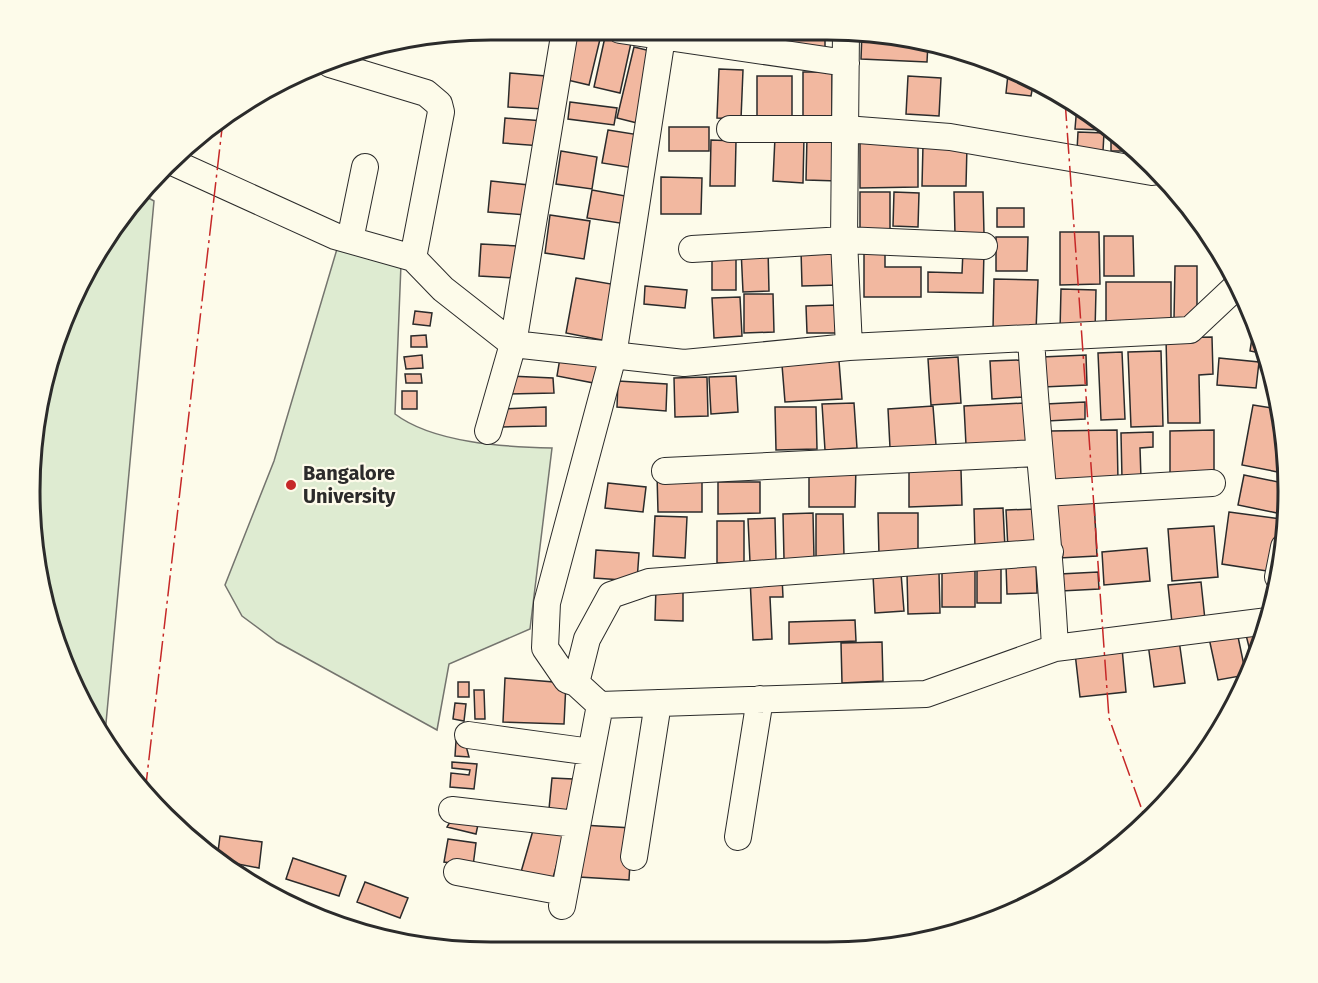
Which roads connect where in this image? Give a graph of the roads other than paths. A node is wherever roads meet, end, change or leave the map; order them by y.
1 (563, 40) edge
2 (662, 40) edge
3 (683, 40) edge
4 (846, 41) edge
5 (846, 63) junction
6 (340, 67) edge
7 (730, 129) dead end
8 (845, 129) junction
9 (180, 166) edge
10 (365, 167) dead end
11 (1142, 170) edge
12 (350, 240) junction
13 (843, 240) junction
14 (984, 246) dead end
15 (692, 249) dead end
16 (413, 258) junction
17 (1231, 292) edge
18 (1031, 338) junction
19 (513, 344) junction
20 (849, 347) junction
21 (613, 356) junction
22 (488, 431) dead end
23 (1038, 453) junction
24 (665, 471) dead end
25 (1212, 483) dead end
26 (1044, 493) junction
27 (1050, 552) junction
28 (1258, 622) edge
29 (1055, 648) junction
30 (576, 683) junction
31 (760, 699) junction
32 (658, 703) junction
33 (600, 705) junction
34 (468, 735) dead end
35 (591, 752) junction
36 (452, 810) dead end
37 (576, 824) junction
38 (738, 837) dead end
39 (634, 857) dead end
40 (457, 872) dead end

1 - 19 street
2 - 21 street
3 - 5 street
4 - 5 street
5 - 8 street
6 - 16 street
7 - 8 street
8 - 11 street
8 - 13 street
9 - 12 street
10 - 12 street
12 - 16 street
13 - 14 street
13 - 15 street
13 - 20 street
16 - 19 street
17 - 18 street
18 - 20 street
18 - 23 street
19 - 21 street
19 - 22 street
20 - 21 street
21 - 30 street
23 - 24 street
23 - 26 street
25 - 26 street
26 - 27 street
27 - 29 street
27 - 30 street
28 - 29 street
29 - 31 street
30 - 33 street
31 - 32 street
31 - 38 street
32 - 33 street
32 - 39 street
33 - 35 street
34 - 35 street
35 - 37 street
36 - 37 street
37 - 40 street

